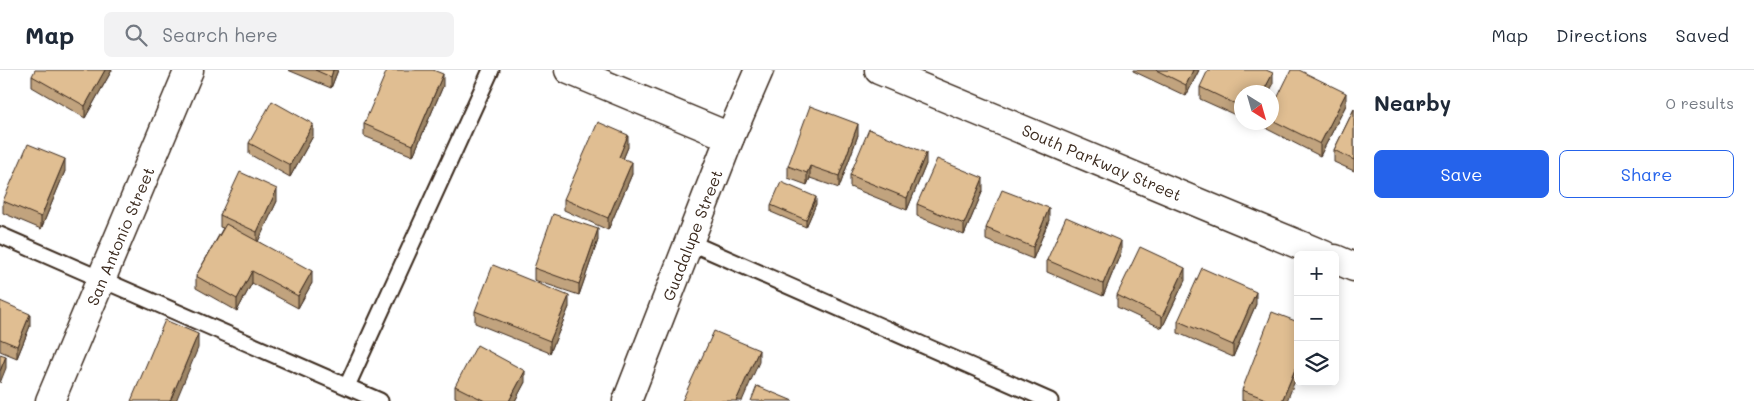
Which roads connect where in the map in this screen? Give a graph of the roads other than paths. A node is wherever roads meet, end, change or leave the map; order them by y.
1 (189, 70) edge
2 (491, 70) edge
3 (569, 70) edge
4 (759, 70) edge
5 (879, 70) edge
6 (730, 137) junction
7 (0, 235) edge
8 (689, 242) junction
9 (1314, 251) edge
10 (1339, 261) edge
11 (1354, 267) edge
12 (101, 279) junction
13 (347, 386) junction
14 (50, 401) edge
15 (380, 401) edge
16 (627, 401) edge
17 (1050, 401) edge

1 - 12 street, San Antonio Street
2 - 13 lane
3 - 6 street
4 - 6 street, Guadalupe Street
5 - 9 street, South Parkway Street
6 - 8 street, Guadalupe Street
7 - 12 lane
8 - 16 street, Guadalupe Street
8 - 17 lane
10 - 11 street
12 - 13 lane
12 - 14 street, San Antonio Street
13 - 15 lane

